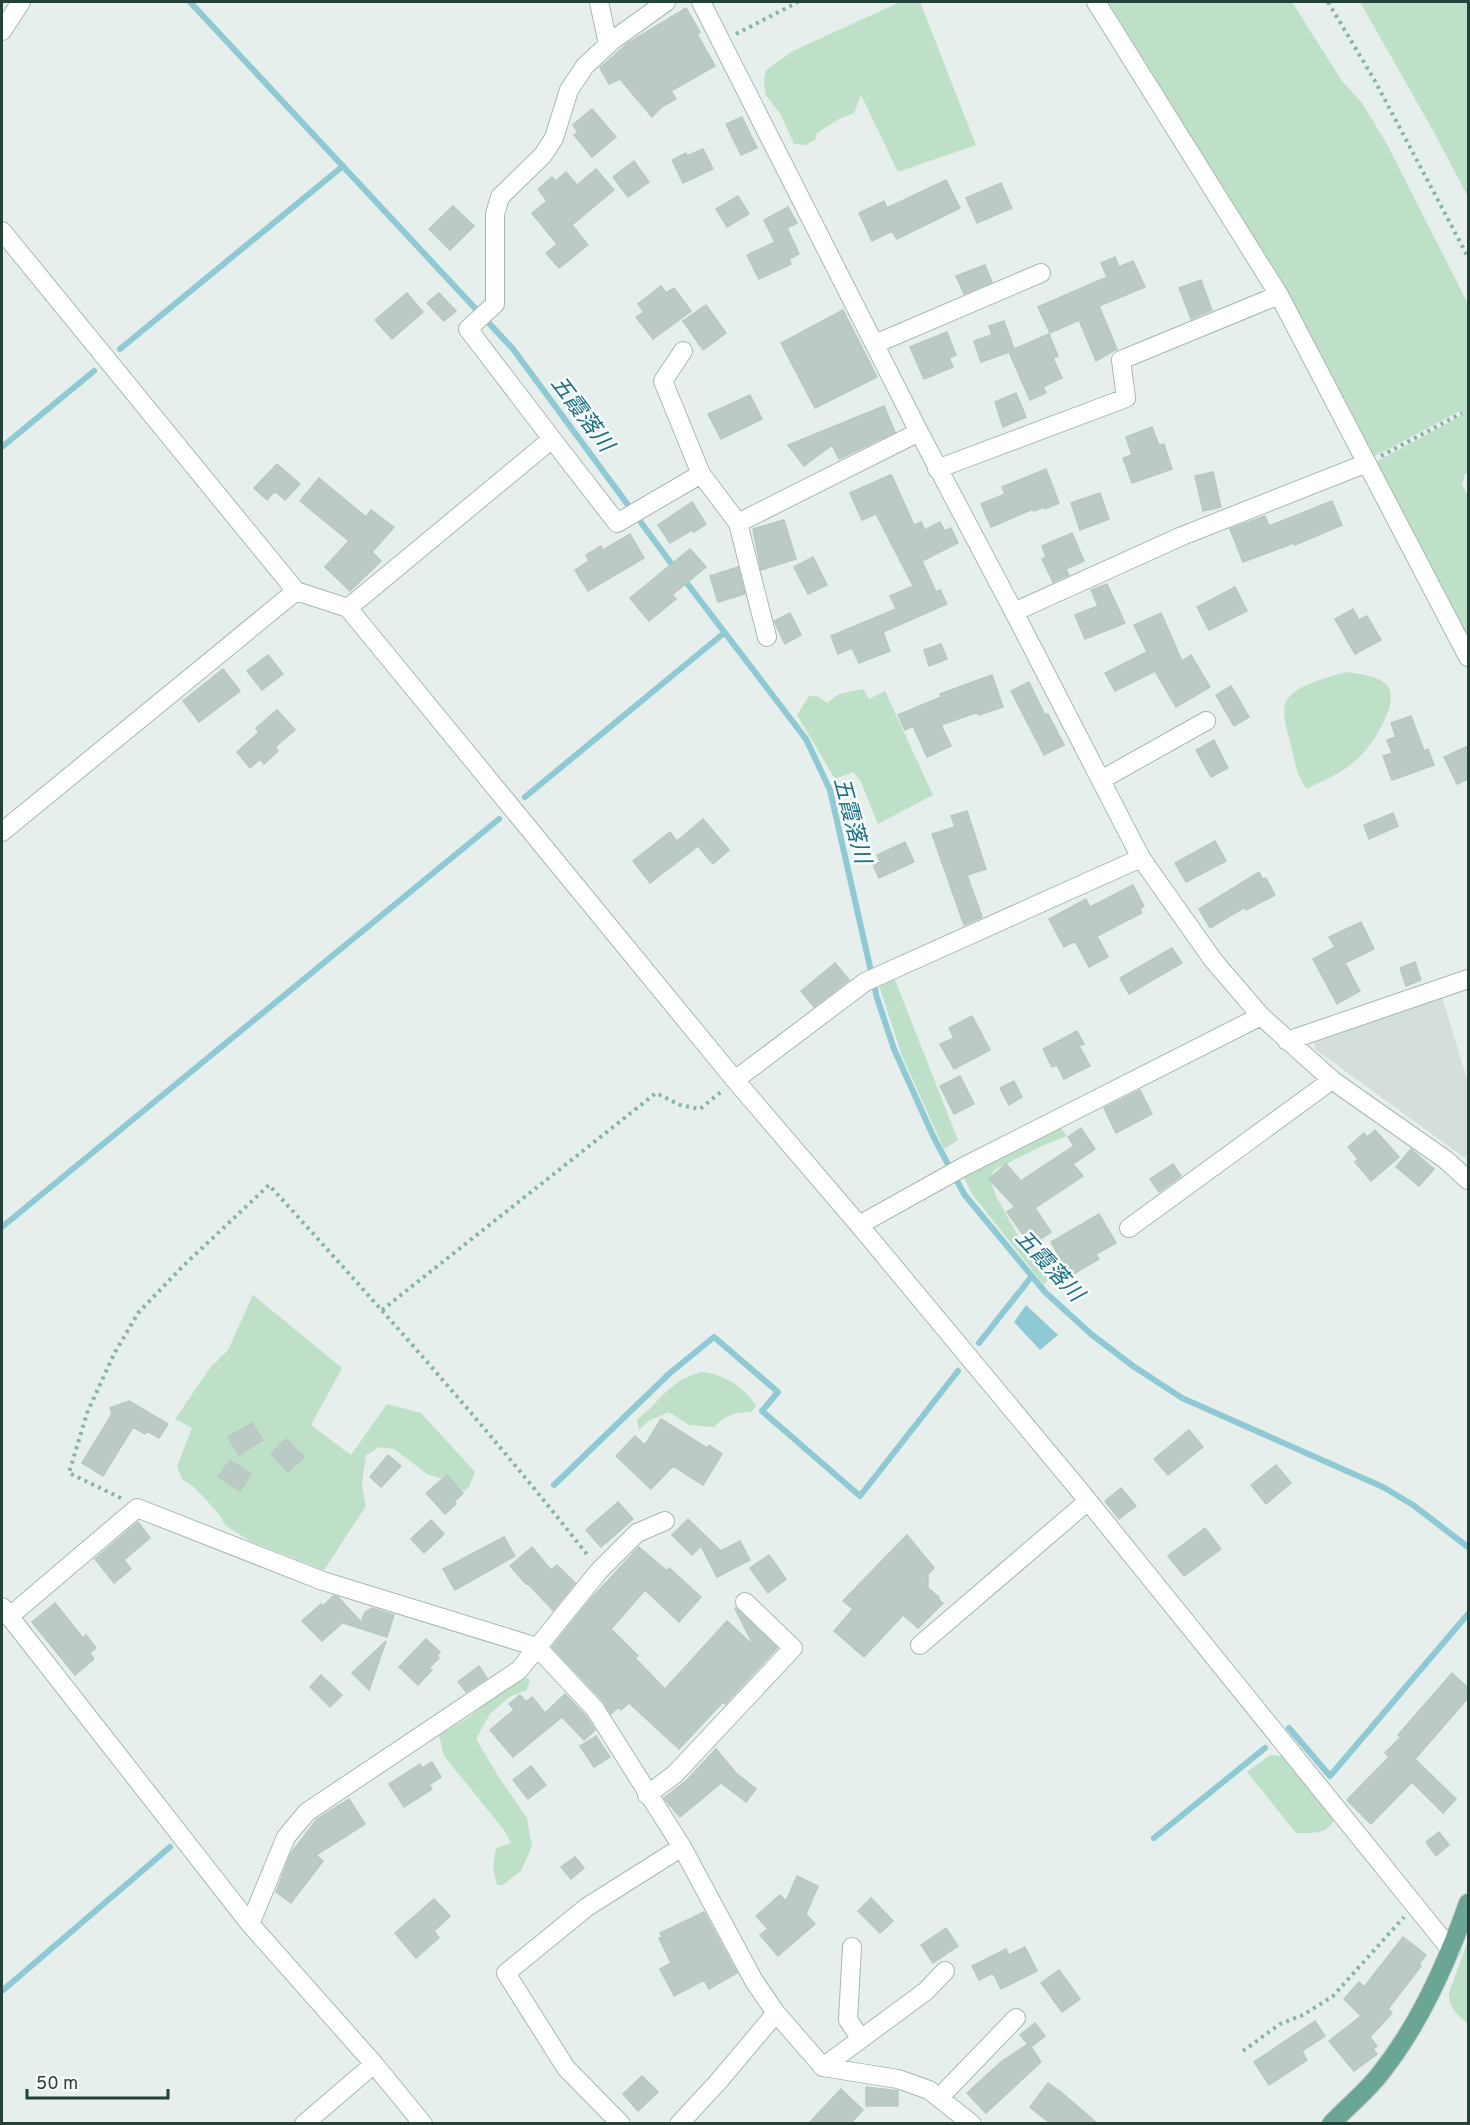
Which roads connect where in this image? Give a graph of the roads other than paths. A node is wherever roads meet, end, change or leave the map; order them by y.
1 (21, 2) edge
2 (599, 2) edge
3 (666, 2) edge
4 (702, 2) edge
5 (1096, 2) edge
6 (2, 31) edge
7 (608, 45) junction
8 (2, 231) edge
9 (1041, 273) dead end
10 (1279, 295) junction
11 (875, 344) junction
12 (682, 351) dead end
13 (919, 432) junction
14 (552, 439) junction
15 (1367, 463) junction
16 (937, 469) junction
17 (701, 474) junction
18 (738, 523) junction
19 (296, 591) junction
20 (348, 608) junction
21 (1014, 612) junction
22 (767, 637) dead end
23 (1468, 657) edge
24 (1206, 721) dead end
25 (1101, 780) junction
26 (2, 832) edge
27 (1141, 858) junction
28 (1468, 979) edge
29 (1261, 1016) junction
30 (1287, 1041) junction
31 (735, 1080) junction
32 (1332, 1080) junction
33 (1468, 1180) edge
34 (858, 1225) junction
35 (1129, 1228) dead end
36 (1088, 1501) junction
37 (665, 1521) dead end
38 (745, 1602) dead end
39 (6, 1611) edge
40 (920, 1645) dead end
41 (537, 1647) junction
42 (647, 1795) junction
43 (682, 1847) junction
44 (1468, 1903) edge
45 (250, 1924) junction
46 (852, 1947) dead end
47 (1451, 1950) junction
48 (945, 1971) dead end
49 (776, 2013) junction
50 (1016, 2018) dead end
51 (861, 2039) junction
52 (374, 2064) junction
53 (823, 2067) junction
54 (939, 2098) junction
55 (304, 2124) edge
56 (423, 2124) edge
57 (621, 2124) edge
58 (679, 2124) edge
59 (972, 2124) edge
60 (1331, 2124) edge

1 - 6 street
2 - 7 street
3 - 7 street
4 - 11 street
5 - 10 street
7 - 14 street
8 - 19 street
9 - 11 street
10 - 15 street
10 - 16 street
11 - 13 street
12 - 17 street
13 - 16 street
13 - 18 street
14 - 17 street
14 - 20 street
15 - 21 street
15 - 23 street
16 - 21 street
17 - 18 street
18 - 22 street
19 - 20 street
19 - 26 street
20 - 31 street
21 - 25 street
24 - 25 street
25 - 27 street
27 - 29 street
27 - 31 street
28 - 30 street
29 - 30 street
29 - 34 street
30 - 32 street
31 - 34 street
32 - 33 street
32 - 35 street
34 - 36 street
36 - 40 street
36 - 47 street
37 - 41 street
38 - 42 street
39 - 41 street
39 - 45 street
41 - 42 street
41 - 45 street
42 - 43 street
43 - 49 street
43 - 57 street
44 - 47 main road
45 - 52 street
46 - 51 street
47 - 60 main road
48 - 51 street
49 - 53 street
49 - 58 street
50 - 54 street
51 - 53 street
52 - 55 street
52 - 56 street
53 - 54 street
54 - 59 street

